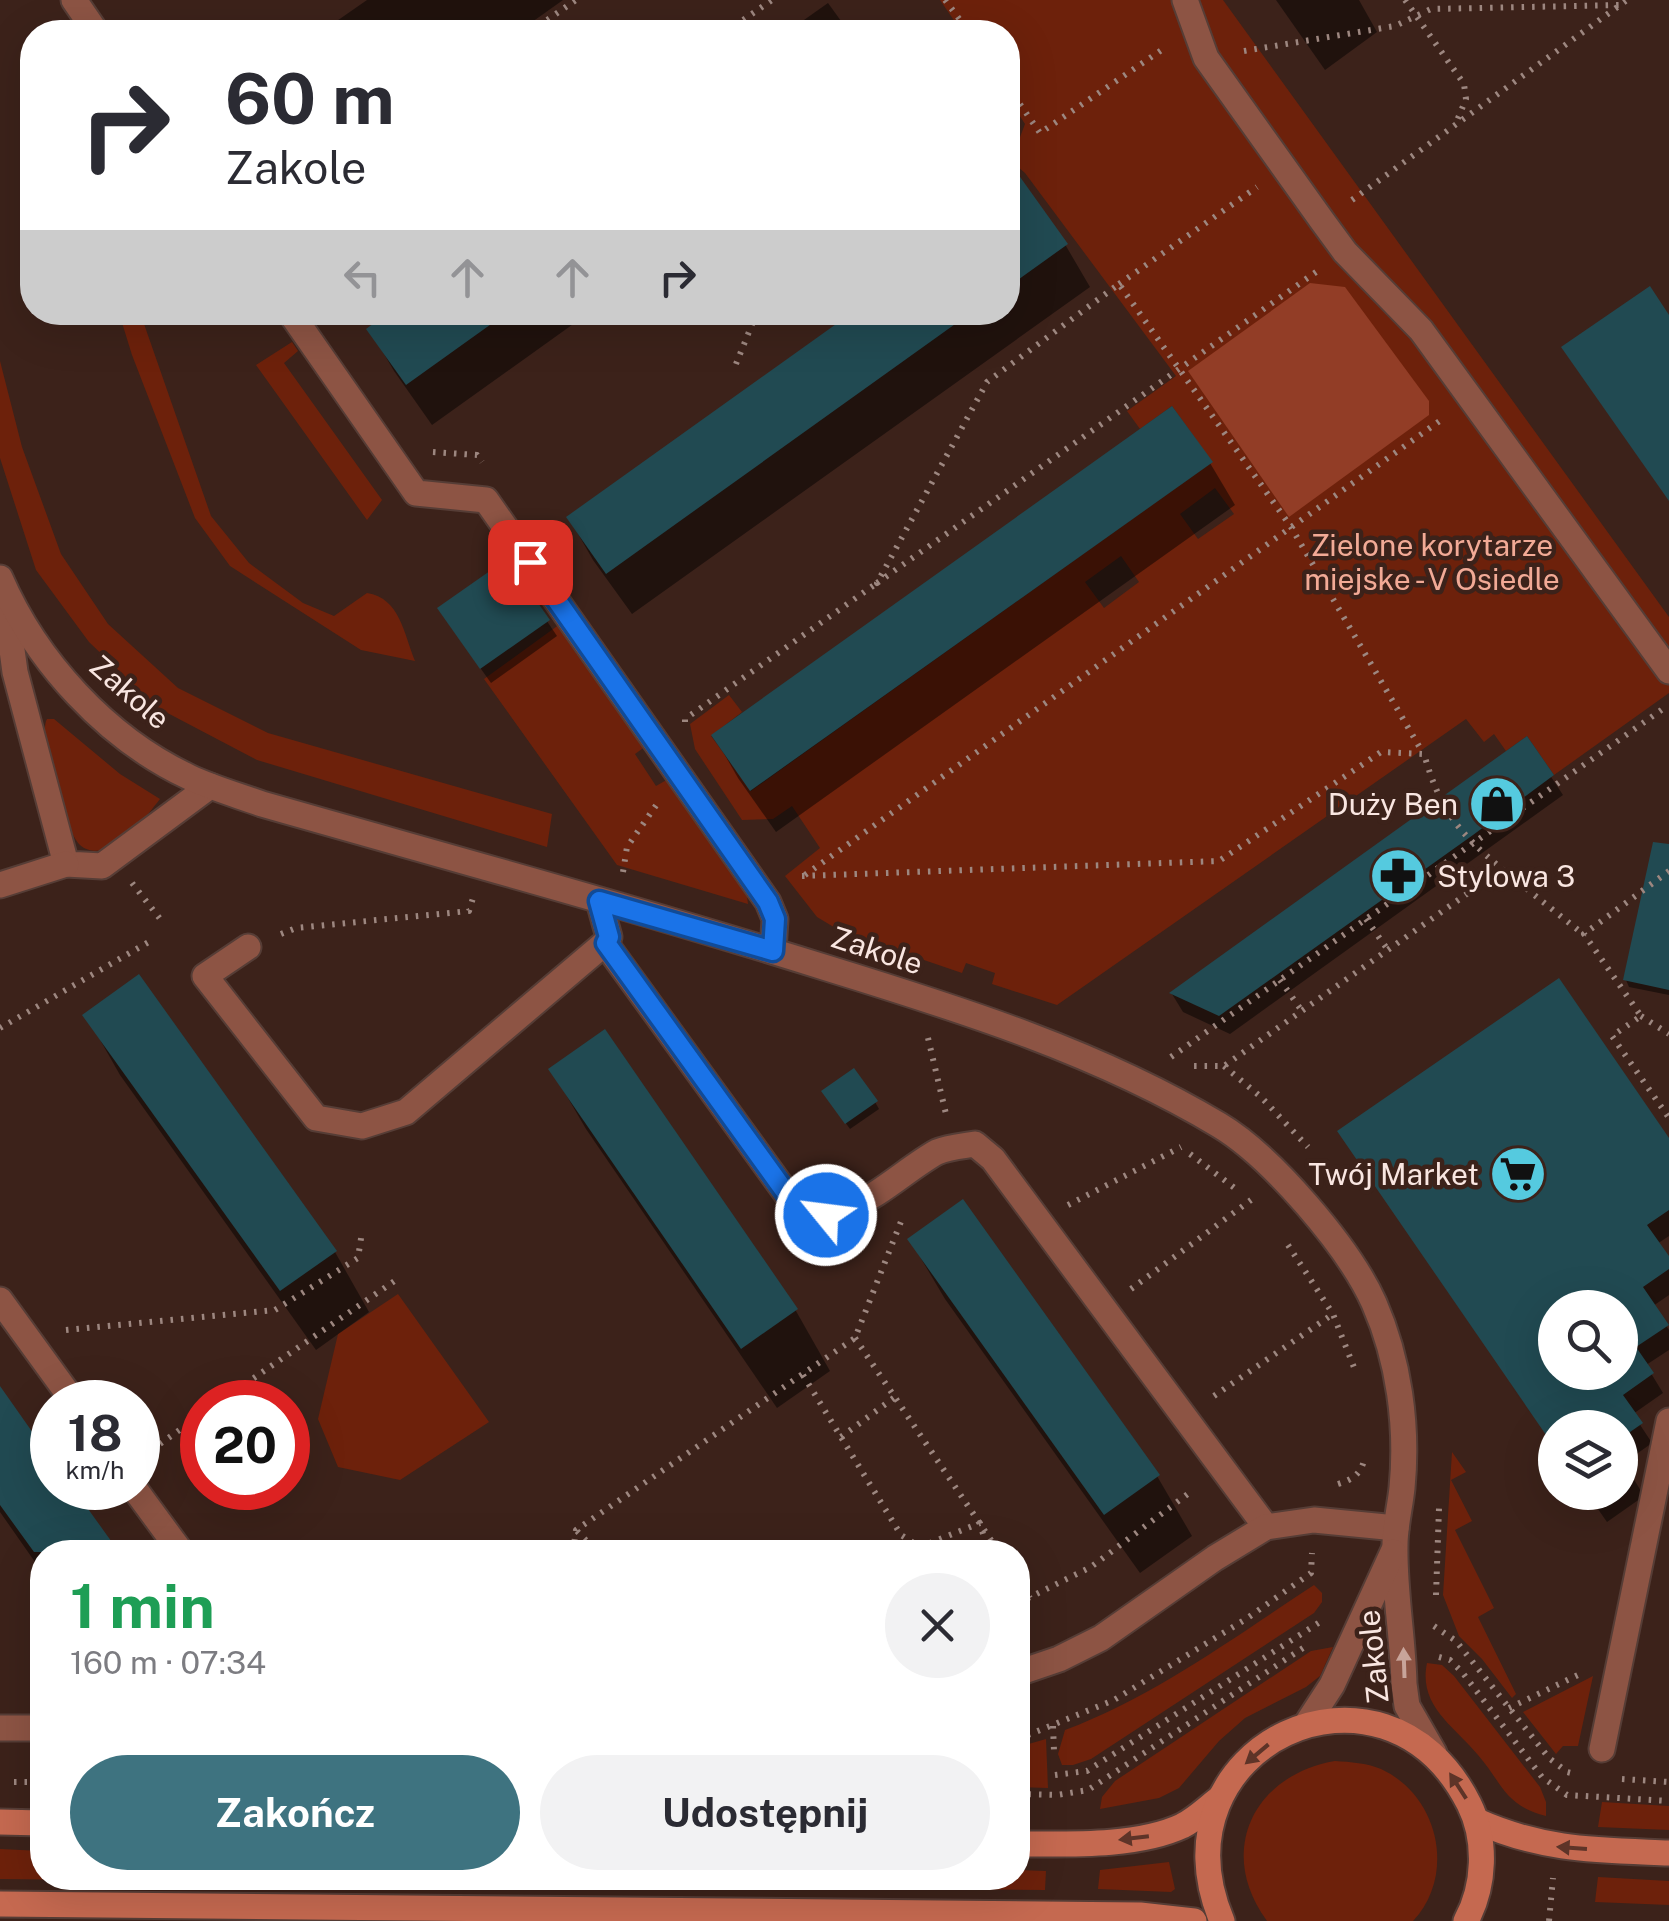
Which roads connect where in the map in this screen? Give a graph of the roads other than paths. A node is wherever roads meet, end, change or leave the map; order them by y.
1 (1185, 0) edge
2 (299, 325) edge
3 (2, 582) edge
4 (1669, 670) edge
5 (210, 786) junction
6 (66, 864) junction
7 (0, 886) edge
8 (599, 901) junction
9 (606, 943) junction
10 (248, 947) road end
11 (773, 951) junction
12 (0, 1300) edge
13 (58, 1380) edge
14 (1669, 1421) edge
15 (150, 1510) edge
16 (1266, 1527) junction
17 (1395, 1538) junction
18 (172, 1540) edge
19 (1030, 1669) edge
20 (1306, 1726) junction
21 (0, 1728) edge
22 (30, 1728) edge
23 (1602, 1749) dead end
24 (1434, 1753) junction
25 (1220, 1798) junction
26 (1478, 1821) junction
27 (0, 1822) edge
28 (30, 1822) edge
29 (1030, 1844) edge
30 (1669, 1854) edge
31 (0, 1904) edge
32 (1194, 1921) edge
33 (1222, 1921) edge
34 (1466, 1921) edge

1 - 4 street
2 - 11 street
3 - 5 street, Zakole
3 - 6 street
5 - 6 street
5 - 8 street, Zakole
6 - 7 street
8 - 9 street
8 - 11 street, Zakole
9 - 10 street
9 - 16 street
11 - 17 street, Zakole
12 - 13 street
14 - 23 street
15 - 18 street
16 - 17 street
16 - 19 street
17 - 20 street, Zakole
24 -> 17 street, Zakole
20 - 24 main road
20 -> 25 main road
21 - 22 street
26 -> 24 main road
25 -> 29 main road
25 - 33 main road
30 -> 26 main road
26 - 34 main road
27 - 28 main road
31 - 32 main road

